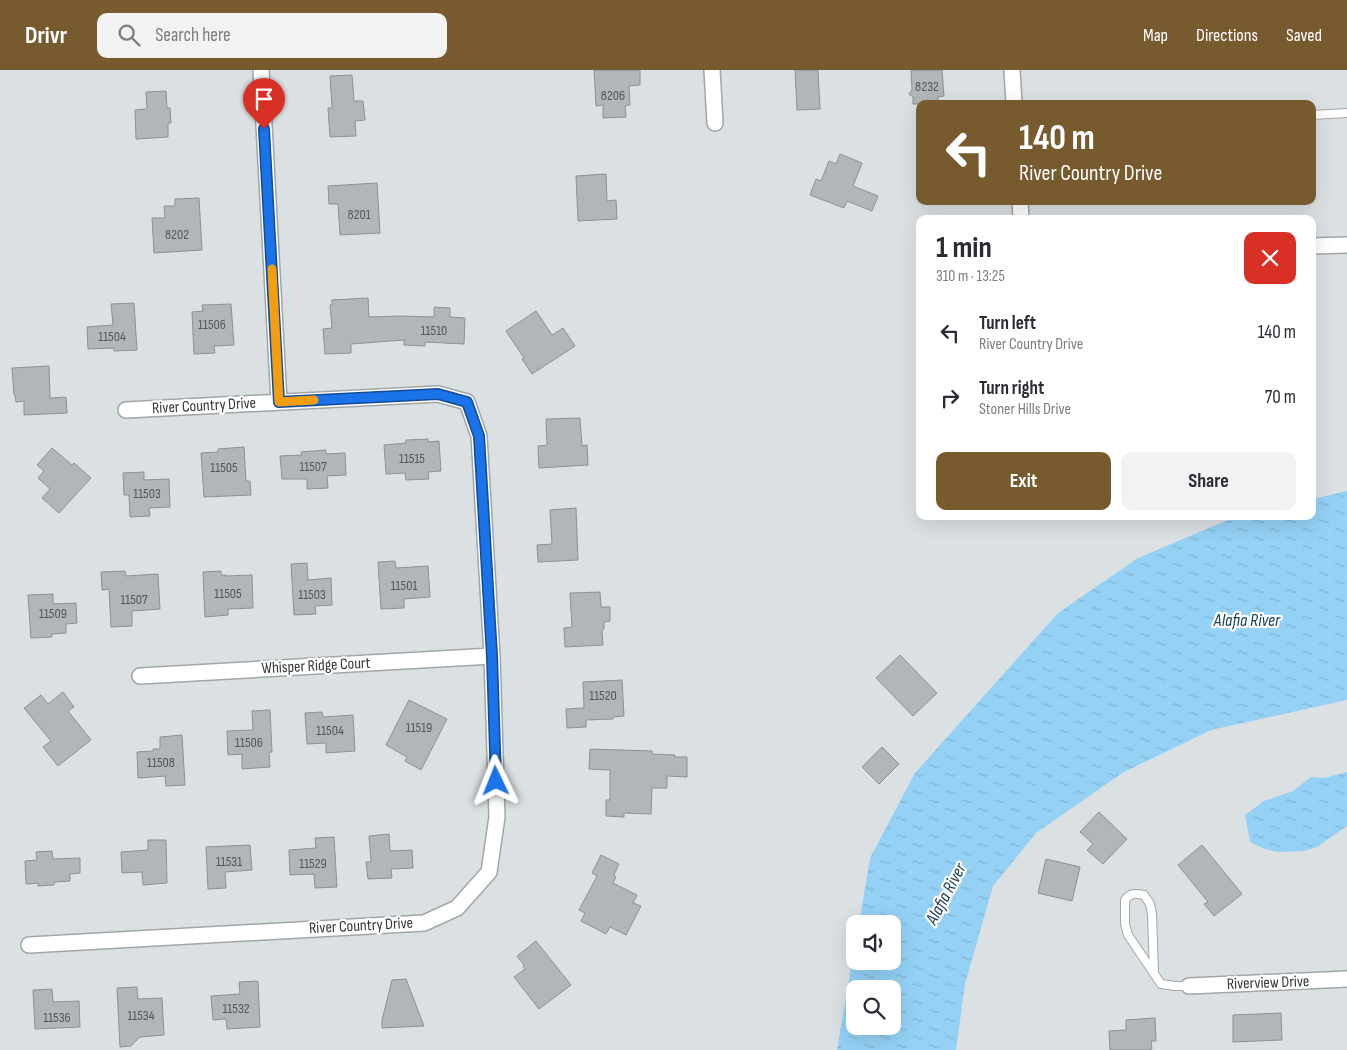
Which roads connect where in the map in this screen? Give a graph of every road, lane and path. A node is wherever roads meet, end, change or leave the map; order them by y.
1 (261, 70) edge
2 (712, 70) edge
3 (1012, 70) edge
4 (1014, 100) edge
5 (1347, 113) edge
6 (1316, 115) edge
7 (715, 123) dead end
8 (1347, 244) edge
9 (1316, 246) edge
10 (279, 402) junction
11 (126, 410) dead end
12 (492, 656) junction
13 (140, 676) dead end
14 (29, 945) dead end
15 (1154, 973) junction
16 (1347, 979) edge
17 (1189, 986) joint

1 - 10 street
2 - 7 street
3 - 4 street
5 - 6 lane
8 - 9 street
10 - 11 street, River Country Drive
10 - 12 street, River Country Drive
12 - 13 street, Whisper Ridge Court
12 - 14 street, River Country Drive
15 - 15 lane
15 - 17 lane
16 - 17 street, Riverview Drive

